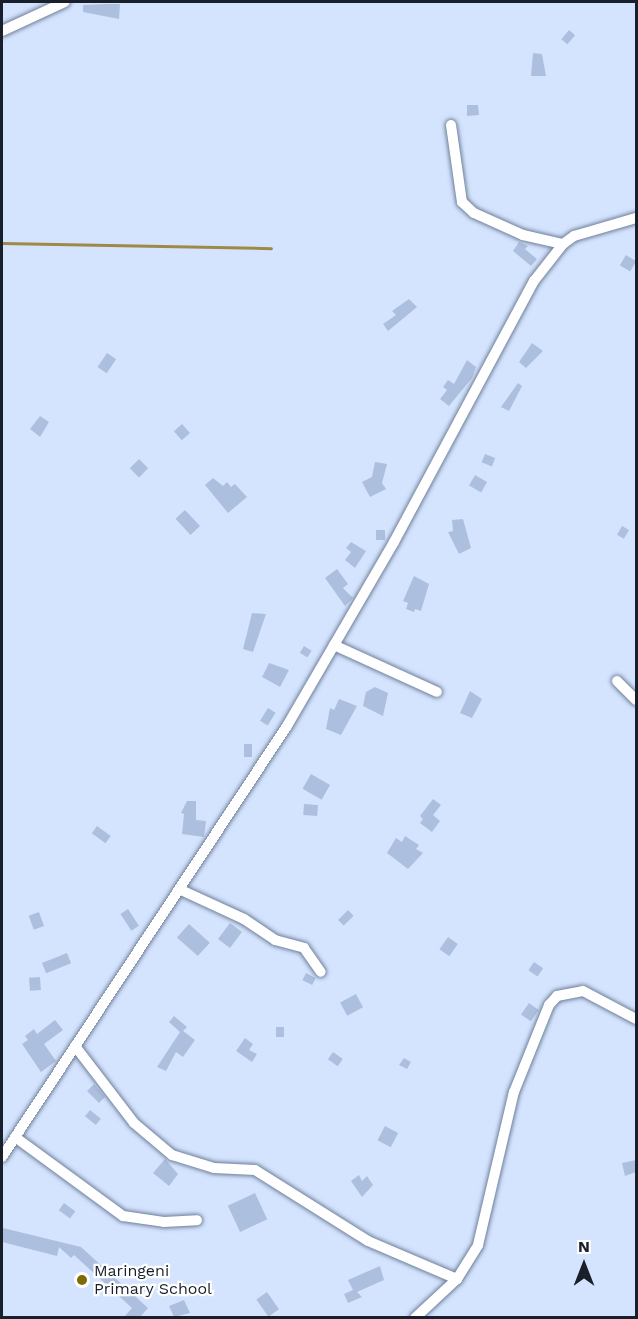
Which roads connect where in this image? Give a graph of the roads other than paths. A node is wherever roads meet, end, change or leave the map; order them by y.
1 (65, 2) edge
2 (2, 31) edge
3 (451, 125) dead end
4 (636, 218) edge
5 (563, 244) junction
6 (334, 645) junction
7 (617, 681) dead end
8 (437, 692) dead end
9 (636, 700) edge
10 (181, 890) junction
11 (321, 972) dead end
12 (636, 1019) edge
13 (75, 1046) junction
14 (15, 1137) junction
15 (2, 1157) edge
16 (197, 1220) dead end
17 (457, 1279) junction
18 (415, 1317) edge

1 - 2 street
3 - 5 street
4 - 5 street
5 - 6 street
6 - 8 street
6 - 10 street
7 - 9 street
10 - 11 street
10 - 13 street
12 - 17 street
13 - 14 street
13 - 17 street
14 - 15 street
14 - 16 street
17 - 18 street

